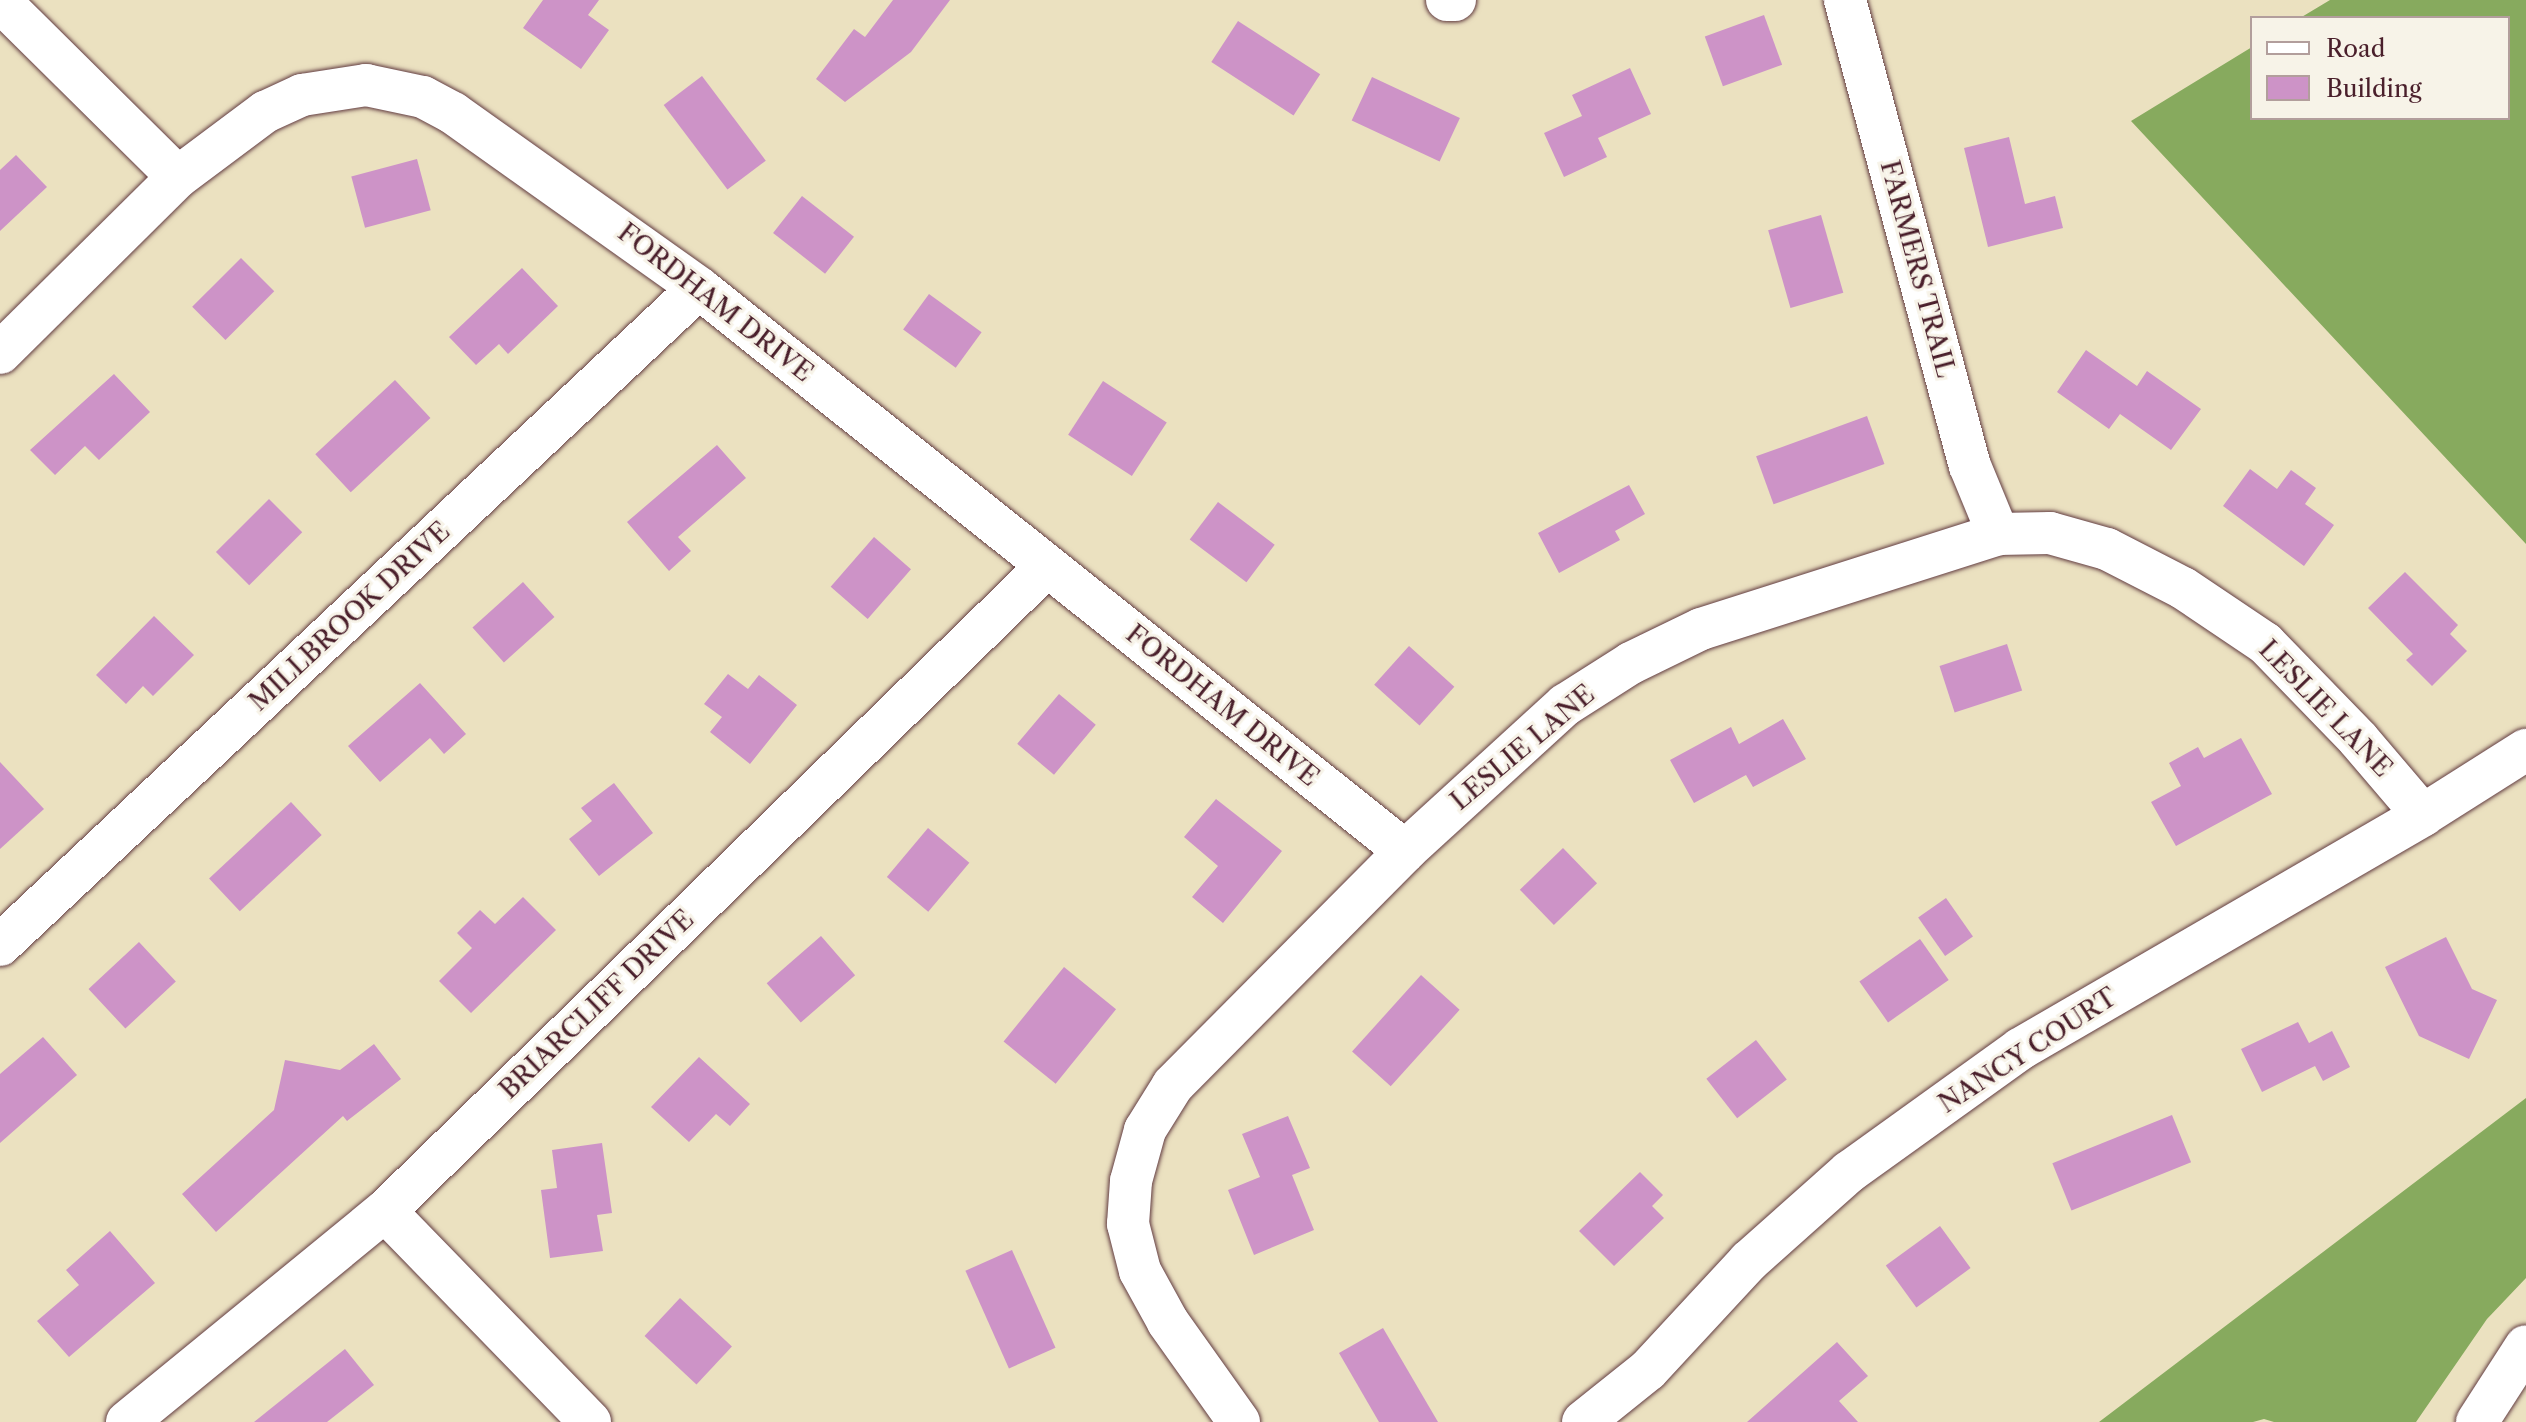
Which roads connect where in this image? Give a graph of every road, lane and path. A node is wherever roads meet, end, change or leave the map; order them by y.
1 (1447, 0) edge
2 (1455, 0) edge
3 (1845, 0) edge
4 (0, 1) edge
5 (178, 177) junction
6 (699, 288) junction
7 (0, 353) edge
8 (1998, 534) junction
9 (1047, 566) junction
10 (2526, 750) edge
11 (2423, 815) junction
12 (1405, 851) junction
13 (0, 945) edge
14 (385, 1211) junction
15 (2526, 1346) edge
16 (127, 1422) edge
17 (590, 1422) edge
18 (1239, 1422) edge
19 (1583, 1422) edge
20 (2477, 1422) edge

1 - 2 street
3 - 8 street, FARMERS TRAIL
4 - 5 street
5 - 6 street, FORDHAM DRIVE
5 - 7 street, FORDHAM DRIVE
6 - 9 street, FORDHAM DRIVE
6 - 13 street, MILLBROOK DRIVE
8 - 11 street, LESLIE LANE
8 - 12 street, LESLIE LANE
9 - 12 street, FORDHAM DRIVE
9 - 14 street, BRIARCLIFF DRIVE
10 - 11 street, NANCY COURT
11 - 19 street, NANCY COURT
12 - 18 street, LESLIE LANE
14 - 16 street, BRIARCLIFF DRIVE
14 - 17 street
15 - 20 street

